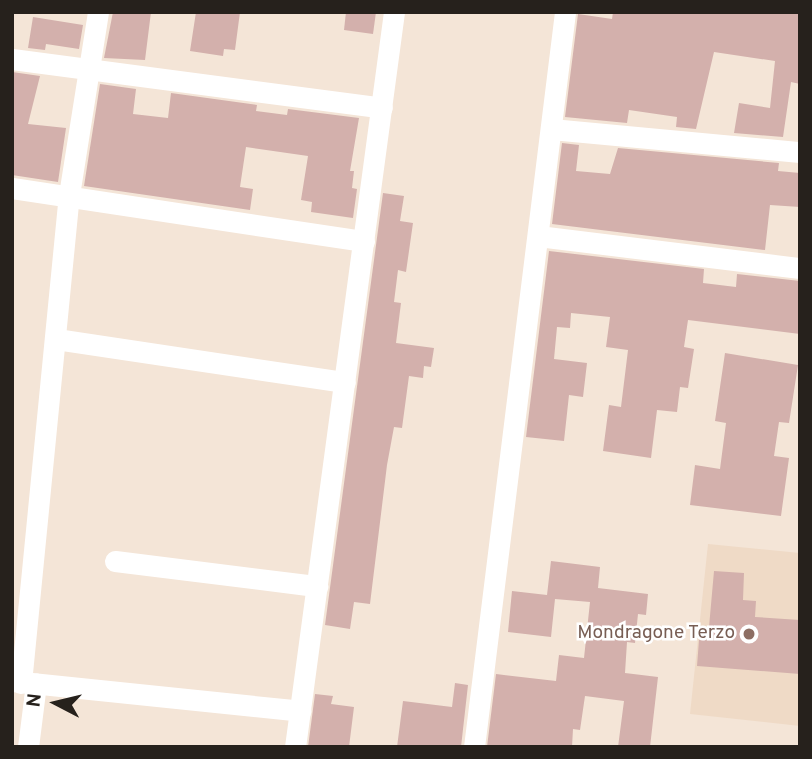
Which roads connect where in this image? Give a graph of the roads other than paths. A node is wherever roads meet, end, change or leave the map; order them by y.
1 (98, 12) edge
2 (394, 12) edge
3 (565, 12) edge
4 (12, 58) edge
5 (88, 68) junction
6 (383, 108) junction
7 (551, 129) junction
8 (800, 152) edge
9 (12, 188) edge
10 (69, 195) junction
11 (538, 236) junction
12 (364, 241) junction
13 (800, 268) edge
14 (56, 340) junction
15 (345, 382) junction
16 (116, 561) dead end
17 (317, 586) junction
18 (23, 682) edge
19 (300, 711) junction
20 (28, 747) edge
21 (295, 747) edge
22 (474, 747) edge

1 - 5 street
2 - 6 street
3 - 7 street
4 - 5 street
5 - 6 street
5 - 10 street
6 - 12 street
7 - 8 street
7 - 11 street
9 - 10 street
10 - 12 street
10 - 14 street
11 - 13 street
11 - 22 street
12 - 15 street
14 - 15 street
14 - 18 street
15 - 17 street
16 - 17 street
17 - 19 street
18 - 19 street
18 - 20 street
19 - 21 street

